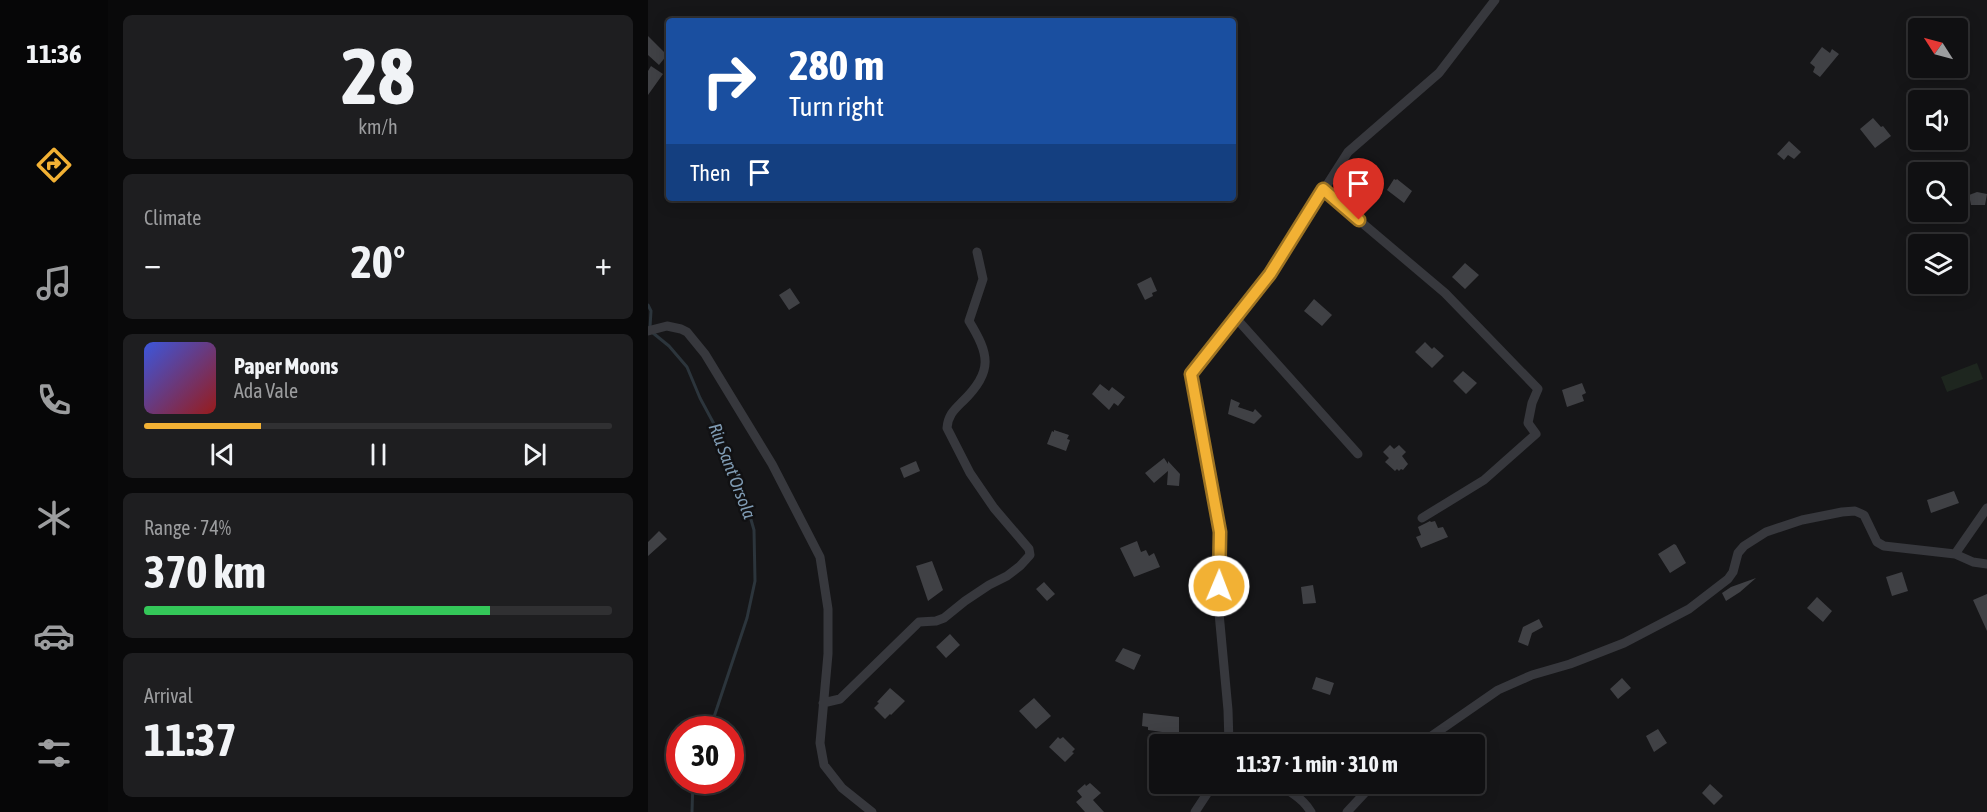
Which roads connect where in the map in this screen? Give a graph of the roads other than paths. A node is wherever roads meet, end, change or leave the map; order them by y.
1 (1495, 0) edge
2 (1323, 189) junction
3 (977, 252) dead end
4 (1235, 317) junction
5 (648, 331) edge
6 (1358, 454) dead end
7 (1987, 508) edge
8 (1422, 518) dead end
9 (1956, 554) junction
10 (1987, 564) edge
11 (823, 703) junction
12 (1229, 734) edge
13 (1434, 734) edge
14 (1207, 794) edge
15 (1293, 794) edge
16 (1364, 794) edge
17 (872, 812) edge
18 (1195, 812) edge
19 (1311, 812) edge
20 (1347, 812) edge

1 - 2 street
2 - 4 street
2 - 8 street
3 - 11 street
4 - 6 street
4 - 12 street
5 - 11 street
7 - 9 street
9 - 10 street
9 - 13 street
11 - 17 street
14 - 18 street
15 - 19 street
16 - 20 street

